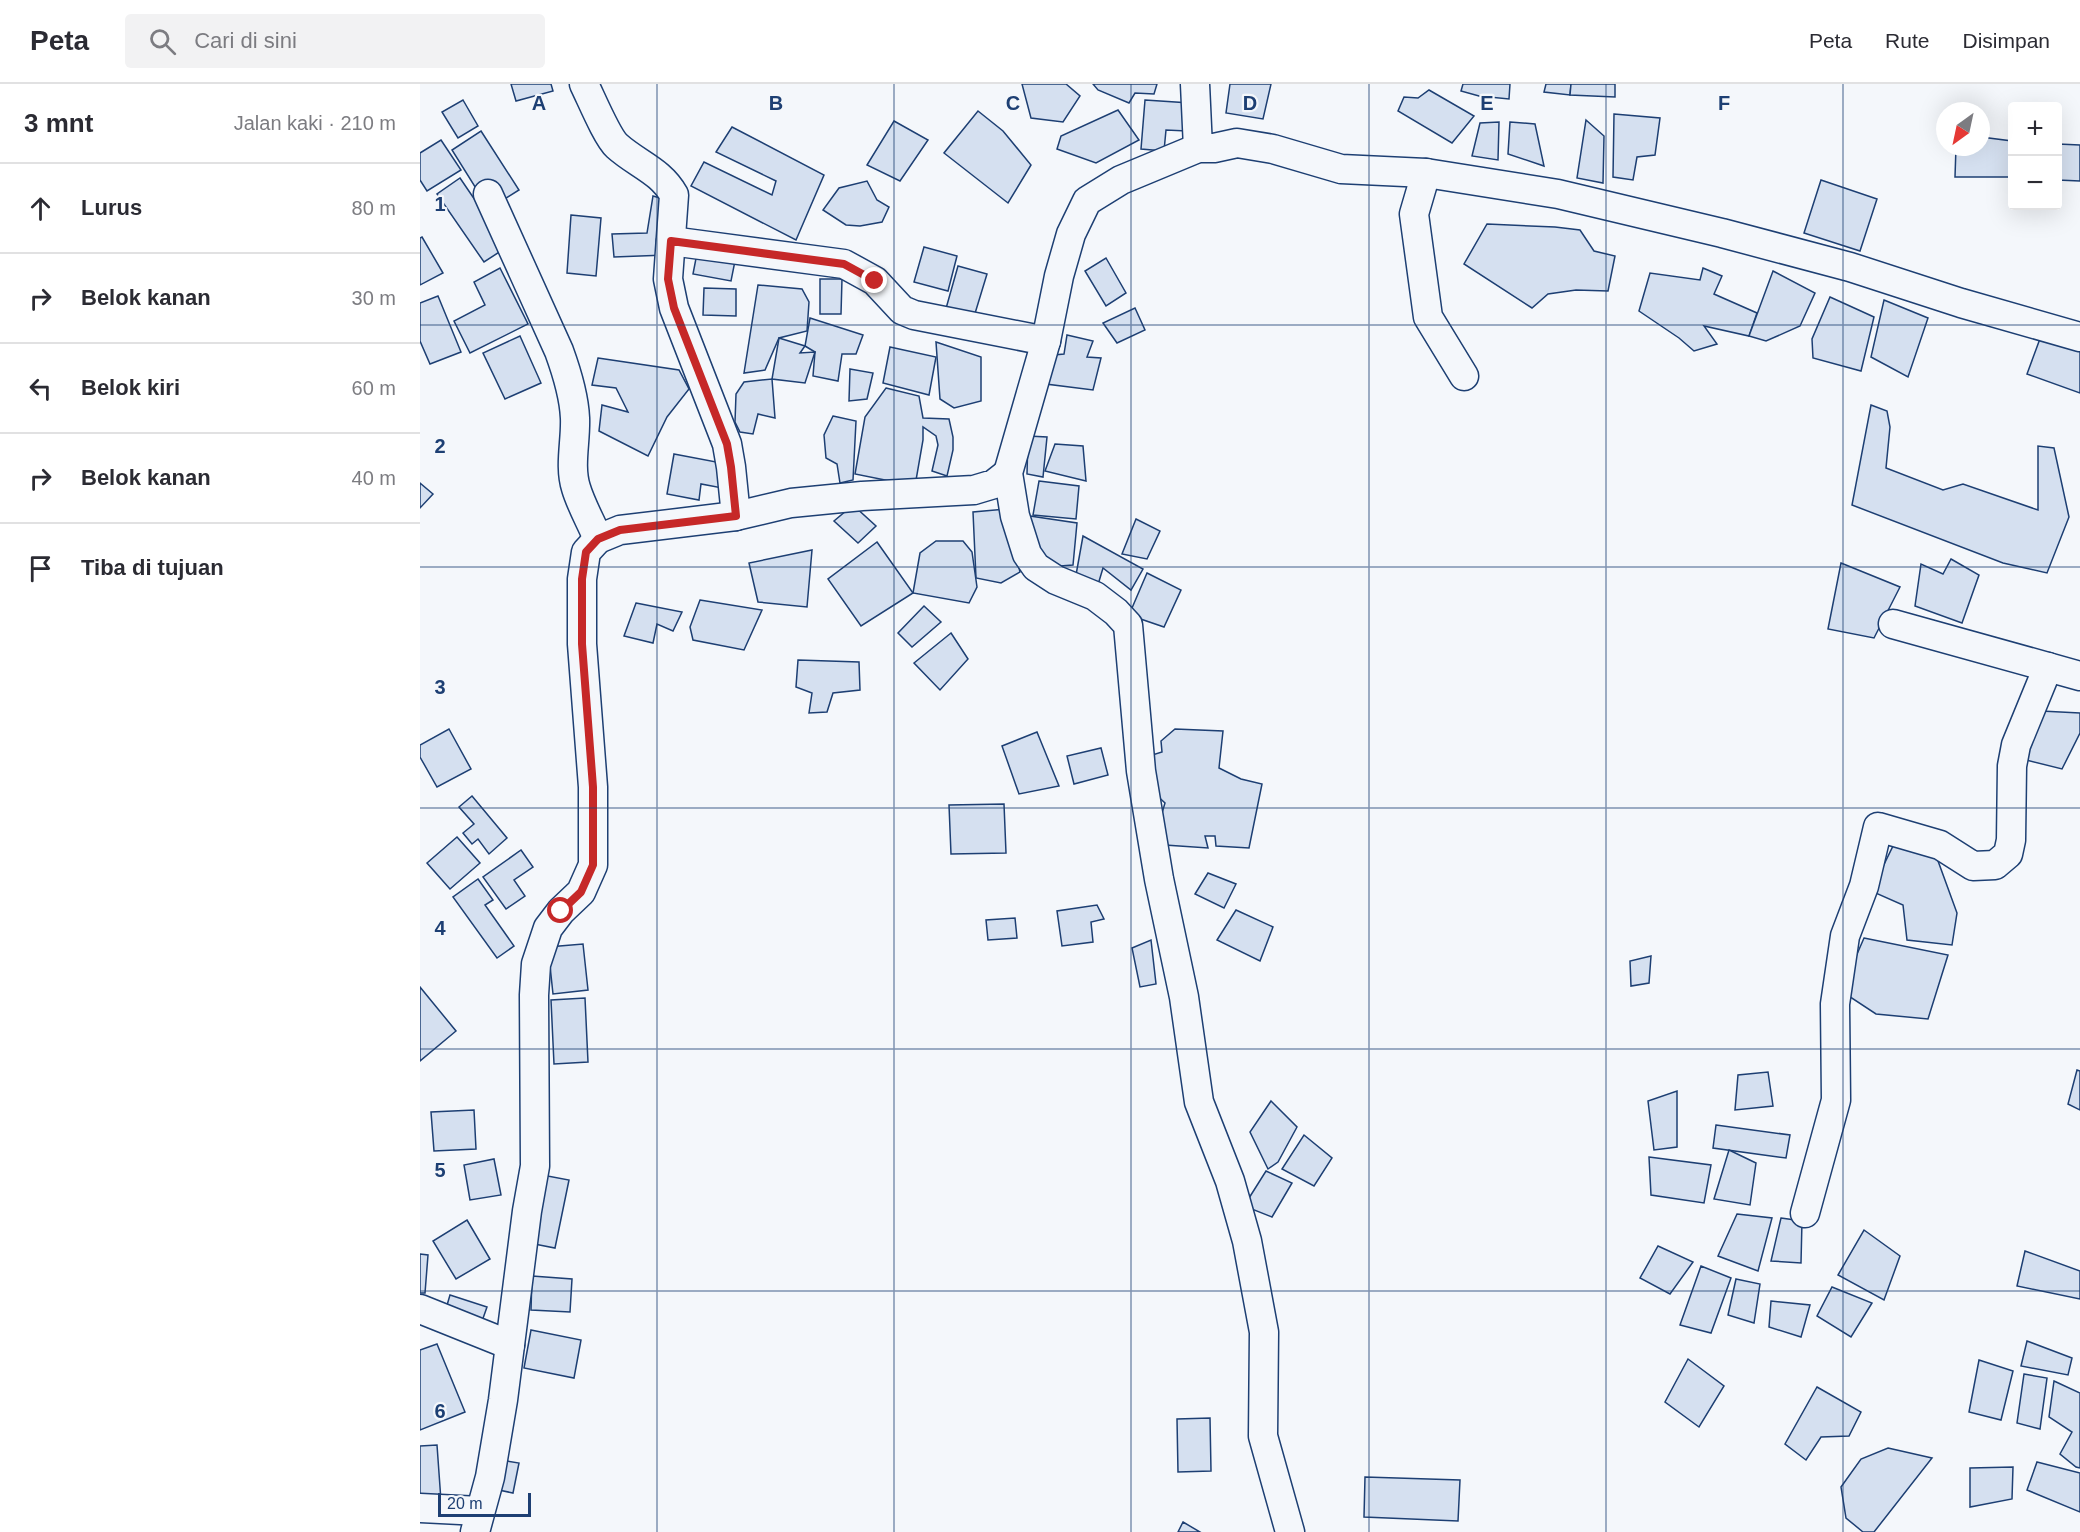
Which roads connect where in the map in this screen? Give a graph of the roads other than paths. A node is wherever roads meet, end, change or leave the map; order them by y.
1 (585, 84) edge
2 (1195, 84) edge
3 (1198, 148) junction
4 (1426, 173) junction
5 (488, 194) dead end
6 (671, 241) junction
7 (2080, 337) edge
8 (1046, 341) junction
9 (1464, 376) dead end
10 (1008, 473) junction
11 (736, 516) junction
12 (598, 539) junction
13 (1893, 624) dead end
14 (2048, 667) junction
15 (2080, 676) edge
16 (1805, 1213) dead end
17 (420, 1309) edge
18 (510, 1346) junction
19 (420, 1508) edge
20 (477, 1522) edge
21 (1290, 1532) edge

1 - 6 street
2 - 3 street
3 - 4 street
3 - 8 street
4 - 7 street
4 - 9 street
5 - 12 street
6 - 8 street
6 - 11 street
8 - 10 street
10 - 11 street
10 - 21 street
11 - 12 street
12 - 18 street
13 - 14 street
14 - 15 street
14 - 16 street
17 - 18 street
18 - 20 street
19 - 20 street

